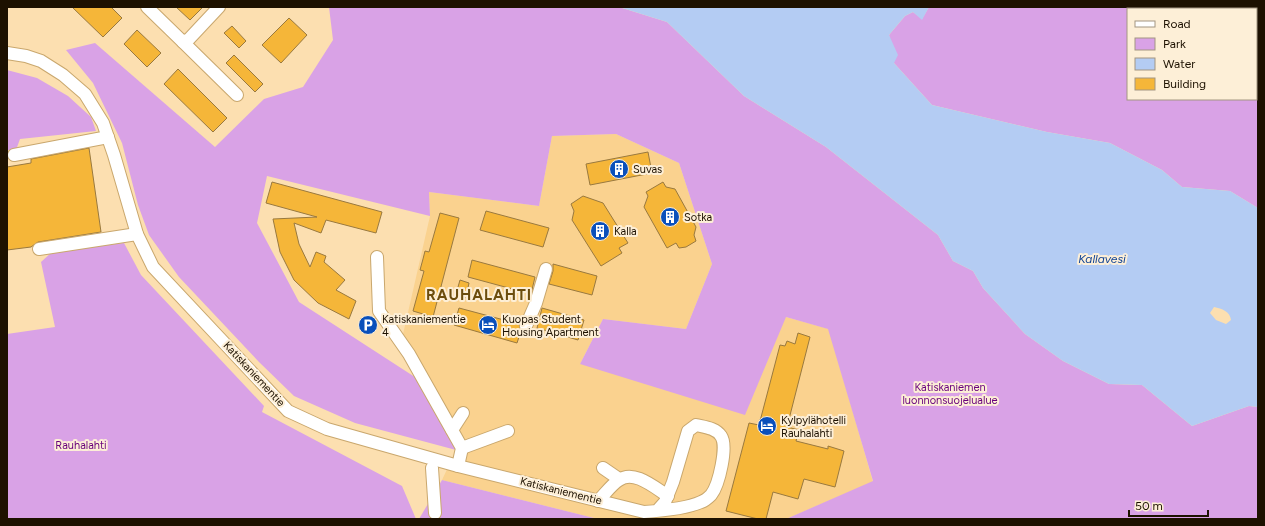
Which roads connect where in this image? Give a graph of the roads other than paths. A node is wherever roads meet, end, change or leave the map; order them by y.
1 (148, 7) edge
2 (219, 7) edge
3 (183, 42) junction
4 (7, 53) edge
5 (237, 95) dead end
6 (108, 137) junction
7 (14, 155) dead end
8 (137, 234) junction
9 (39, 249) dead end
10 (377, 258) dead end
11 (546, 269) dead end
12 (526, 326) dead end
13 (463, 414) dead end
14 (452, 430) junction
15 (508, 432) dead end
16 (462, 448) junction
17 (458, 466) junction
18 (432, 468) dead end
19 (603, 468) dead end
20 (619, 479) junction
21 (668, 496) junction
22 (598, 501) junction
23 (657, 511) junction
24 (435, 514) dead end
25 (667, 519) edge

1 - 3 street
2 - 3 street
3 - 5 street
4 - 6 street, Katiskaniementie
6 - 7 street
6 - 8 street, Katiskaniementie
8 - 9 street
8 - 17 street, Katiskaniementie
10 - 14 street
11 - 12 street
13 - 14 street
14 - 16 street
15 - 16 street
16 - 17 street
17 - 22 street, Katiskaniementie
18 - 24 street
19 - 20 street
20 - 21 street
20 - 22 street
21 - 23 street
21 - 23 street, Katiskaniementie
22 - 23 street, Katiskaniementie
23 - 25 street

